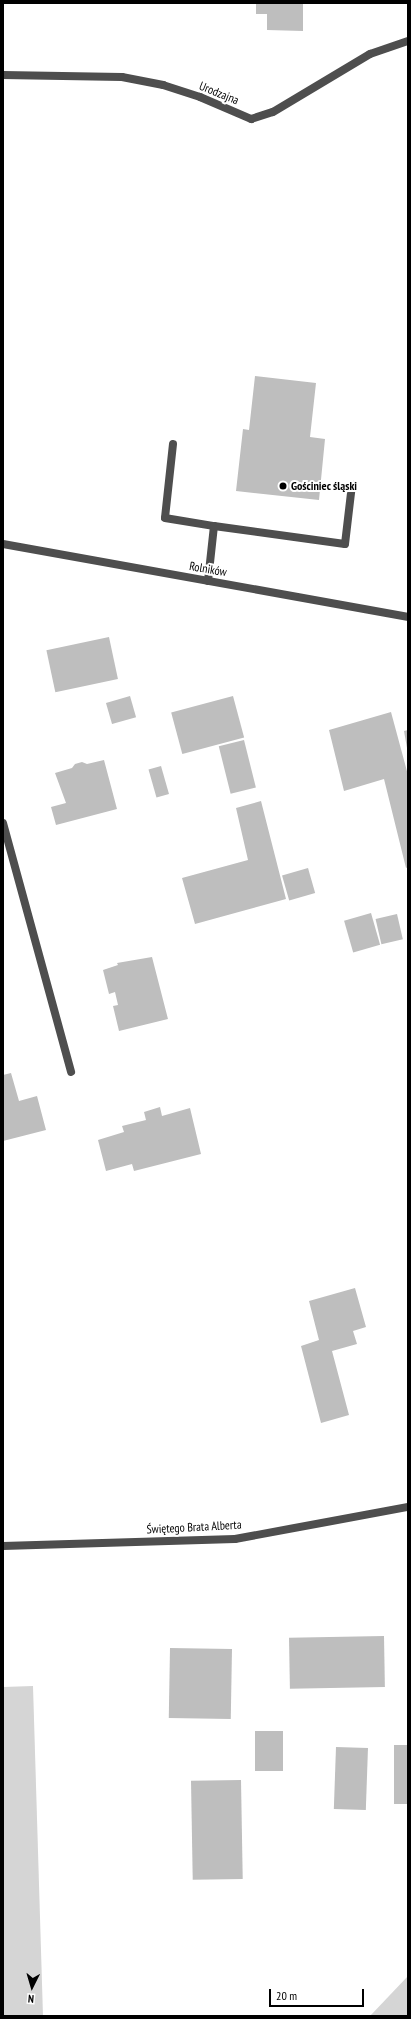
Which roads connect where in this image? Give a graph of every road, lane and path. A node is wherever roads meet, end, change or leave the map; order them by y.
1 (408, 41) edge
2 (3, 75) edge
3 (173, 444) dead end
4 (352, 484) dead end
5 (214, 526) junction
6 (3, 544) edge
7 (208, 581) junction
8 (408, 617) edge
9 (3, 823) edge
10 (71, 1072) dead end
11 (408, 1507) edge
12 (3, 1546) edge

1 - 2 street, Urodzajna
3 - 5 street
4 - 5 street
5 - 7 street
6 - 7 street, Rolników
7 - 8 street, Rolników
9 - 10 street
11 - 12 street, Świętego Brata Alberta

